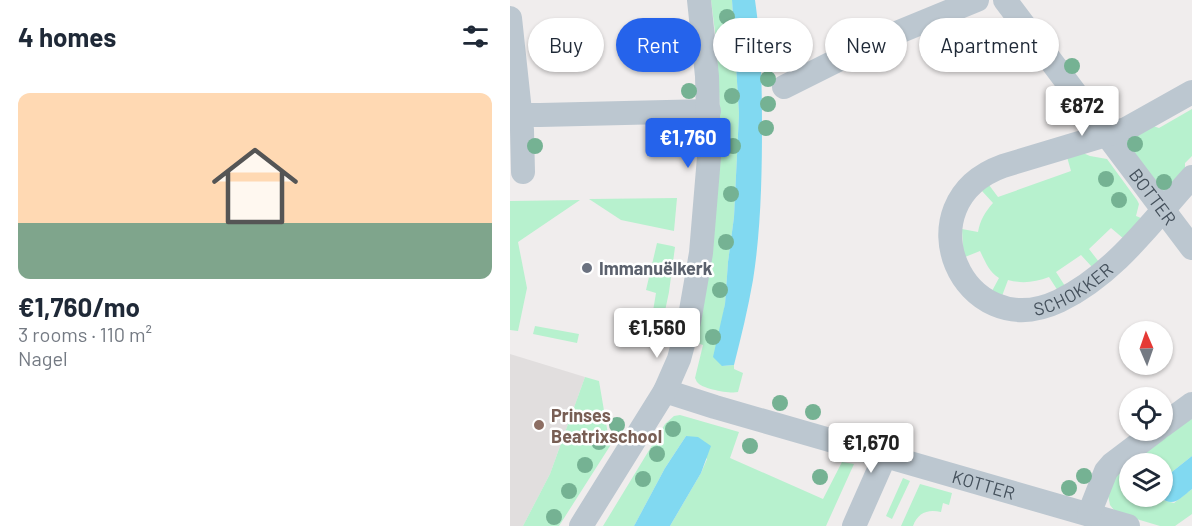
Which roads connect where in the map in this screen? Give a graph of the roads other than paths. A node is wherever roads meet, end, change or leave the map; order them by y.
1 (699, 0) edge
2 (977, 0) edge
3 (1015, 3) edge
4 (510, 18) edge
5 (784, 87) dead end
6 (1192, 92) edge
7 (709, 111) junction
8 (515, 115) edge
9 (1106, 135) junction
10 (524, 172) dead end
11 (1192, 177) edge
12 (1163, 210) junction
13 (1192, 248) edge
14 (665, 391) junction
15 (1192, 404) edge
16 (1173, 418) edge
17 (1142, 441) edge
18 (885, 456) junction
19 (1089, 514) junction
20 (581, 526) edge
21 (854, 526) edge
22 (1128, 526) edge

1 - 7 street
2 - 5 street
3 - 9 street, BOTTER
4 - 8 street
6 - 9 street, SCHOKKER
7 - 8 street
7 - 14 street
8 - 10 street
9 - 12 street, BOTTER
9 - 12 street, SCHOKKER
11 - 12 street, SCHOKKER
12 - 13 street, BOTTER
14 - 18 street, KOTTER
14 - 20 street
15 - 16 street
17 - 19 street
18 - 19 street, KOTTER
18 - 21 street
19 - 22 street, KOTTER

